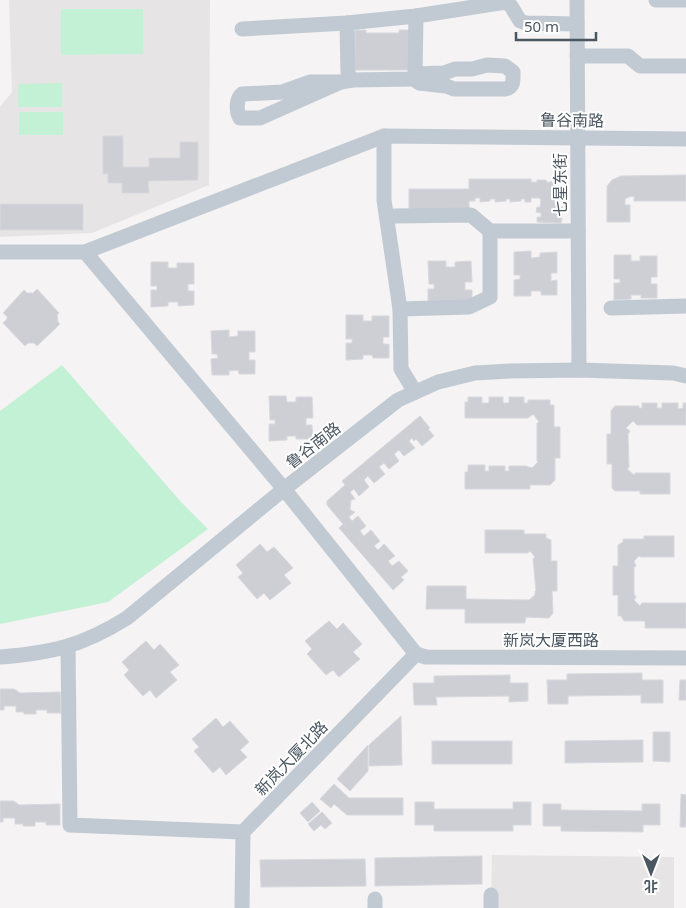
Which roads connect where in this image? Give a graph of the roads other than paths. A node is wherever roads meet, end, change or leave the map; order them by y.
1 (577, 0) edge
2 (656, 0) edge
3 (686, 0) edge
4 (416, 16) junction
5 (347, 23) junction
6 (577, 24) junction
7 (242, 29) dead end
8 (577, 56) junction
9 (686, 66) edge
10 (414, 76) junction
11 (346, 81) junction
12 (384, 136) junction
13 (577, 137) junction
14 (686, 139) edge
15 (387, 218) junction
16 (490, 231) junction
17 (578, 231) junction
18 (0, 252) edge
19 (85, 252) junction
20 (686, 306) edge
21 (611, 308) dead end
22 (400, 309) junction
23 (579, 370) junction
24 (686, 376) edge
25 (415, 392) junction
26 (284, 489) junction
27 (68, 647) junction
28 (416, 654) junction
29 (0, 657) edge
30 (686, 658) edge
31 (244, 832) junction
32 (242, 908) edge

1 - 6 street, 七星东街
2 - 3 street
4 - 5 street
4 - 6 street
4 - 10 street
5 - 7 street
5 - 11 street
6 - 8 street, 七星东街
8 - 9 street
8 - 13 street, 七星东街
10 - 10 street
10 - 11 street
11 - 11 street
12 - 13 street, 鲁谷南路
12 - 15 street
12 - 19 street, 鲁谷南路
13 - 14 street, 鲁谷南路
13 - 17 street, 七星东街
15 - 16 street
15 - 22 street
16 - 17 street
16 - 22 street
17 - 23 street, 七星东街
18 - 19 street, 鲁谷南路
19 - 26 street
20 - 21 street
22 - 25 street
23 - 24 street, 鲁谷南路
23 - 25 street, 鲁谷南路
25 - 26 street, 鲁谷南路
26 - 27 street, 鲁谷南路
26 - 28 street
27 - 29 street, 鲁谷南路
27 - 31 street
28 - 30 street, 新岚大厦西路
28 - 31 street, 新岚大厦北路
31 - 32 street

